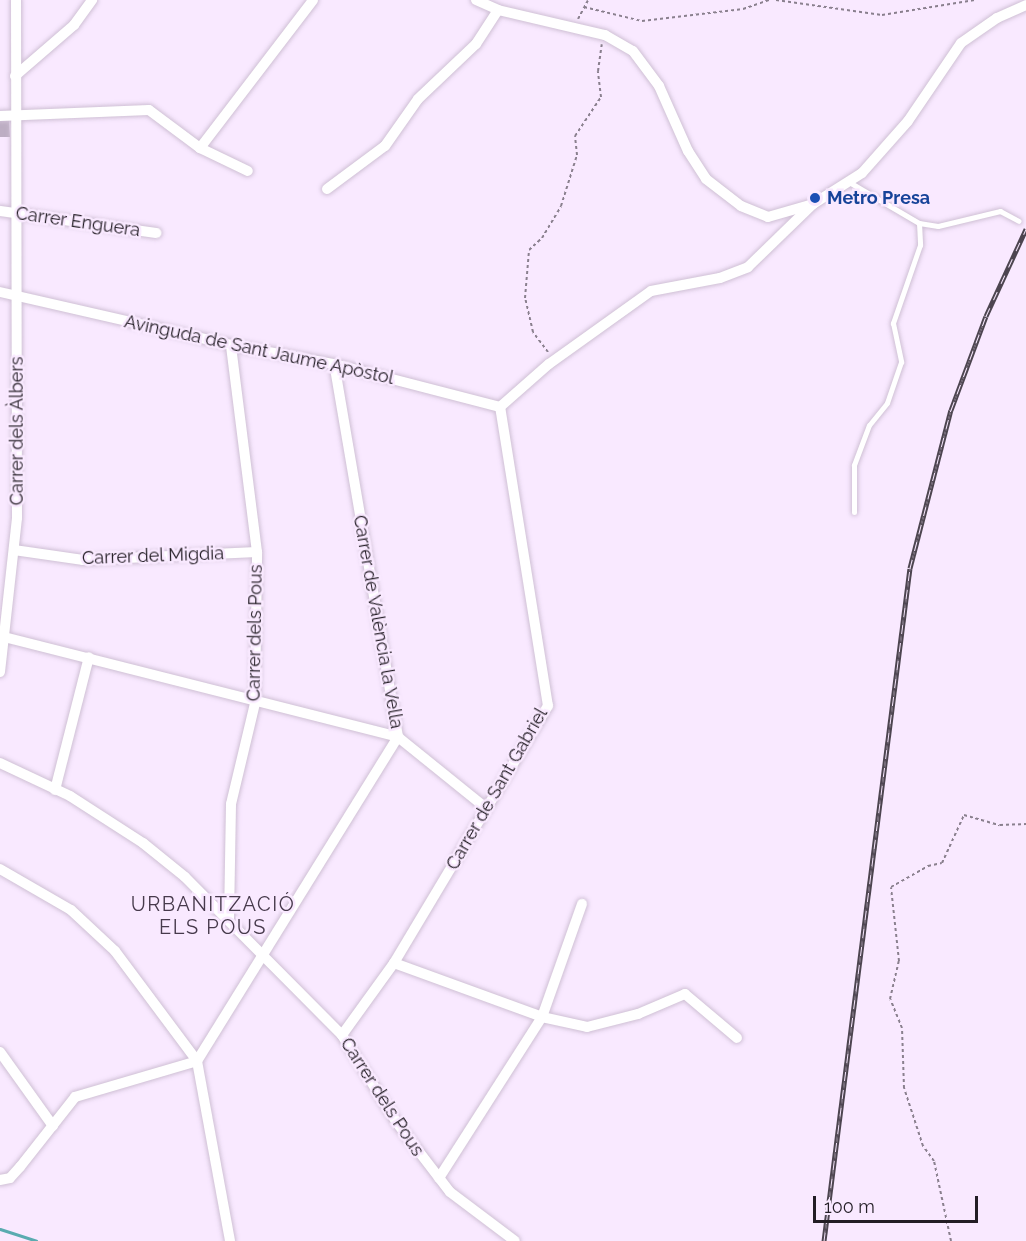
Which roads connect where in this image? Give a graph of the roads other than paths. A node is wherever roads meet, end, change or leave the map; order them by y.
1 (16, 0) edge
2 (83, 0) edge
3 (92, 0) edge
4 (314, 0) edge
5 (476, 0) edge
6 (1026, 5) edge
7 (498, 10) junction
8 (15, 76) junction
9 (15, 115) junction
10 (0, 116) edge
11 (200, 148) junction
12 (248, 171) dead end
13 (849, 182) junction
14 (327, 189) dead end
15 (813, 204) junction
16 (0, 211) edge
17 (16, 212) junction
18 (1019, 220) dead end
19 (919, 223) junction
20 (156, 233) dead end
21 (0, 292) edge
22 (17, 295) junction
23 (231, 345) junction
24 (334, 364) junction
25 (500, 407) junction
26 (854, 512) dead end
27 (14, 550) junction
28 (256, 552) junction
29 (2, 637) edge
30 (89, 657) junction
31 (0, 672) edge
32 (255, 703) junction
33 (398, 737) junction
34 (0, 763) edge
35 (55, 790) junction
36 (486, 808) junction
37 (0, 869) edge
38 (582, 904) dead end
39 (229, 919) junction
40 (261, 954) junction
41 (394, 963) junction
42 (542, 1017) junction
43 (342, 1035) junction
44 (737, 1038) dead end
45 (0, 1052) edge
46 (197, 1061) junction
47 (53, 1126) junction
48 (439, 1178) junction
49 (5, 1179) edge
50 (230, 1241) edge
51 (515, 1241) edge

1 - 8 street, Carrer dels Àlbers
2 - 3 street
3 - 8 street
4 - 11 street
5 - 7 street
6 - 13 street
7 - 14 street
7 - 15 street
8 - 9 street, Carrer dels Àlbers
9 - 10 street
9 - 11 street
9 - 17 street, Carrer dels Àlbers
11 - 12 street
13 - 15 street
13 - 19 lane
15 - 25 street
16 - 17 street, Carrer Enguera
17 - 20 street, Carrer Enguera
17 - 22 street, Carrer dels Àlbers
18 - 19 lane
19 - 26 lane
21 - 22 street, Avinguda de Sant Jaume Apòstol
22 - 23 street, Avinguda de Sant Jaume Apòstol
22 - 27 street, Carrer dels Àlbers
23 - 24 street, Avinguda de Sant Jaume Apòstol
23 - 28 street, Carrer dels Pous
24 - 25 street, Avinguda de Sant Jaume Apòstol
24 - 33 street, Carrer de València la Vella
25 - 36 street, Carrer de Sant Gabriel
27 - 28 street, Carrer del Migdia
27 - 29 street, Carrer dels Àlbers
28 - 32 street, Carrer dels Pous
29 - 30 street
29 - 31 street, Carrer dels Àlbers
30 - 32 street
30 - 35 street
32 - 33 street
32 - 39 street, Carrer dels Pous
33 - 36 street
33 - 40 street, Carrer de València la Vella
34 - 35 street, Carrer dels Pous
35 - 39 street, Carrer dels Pous
36 - 41 street, Carrer de Sant Gabriel
37 - 46 street
38 - 42 street
39 - 40 street, Carrer dels Pous
40 - 43 street, Carrer dels Pous
40 - 46 street, Carrer de València la Vella
41 - 42 street
41 - 43 street, Carrer de Sant Gabriel
42 - 44 street
42 - 48 street
43 - 48 street, Carrer dels Pous
45 - 47 street
46 - 47 street
46 - 50 street
47 - 49 street
48 - 51 street, Carrer dels Pous

